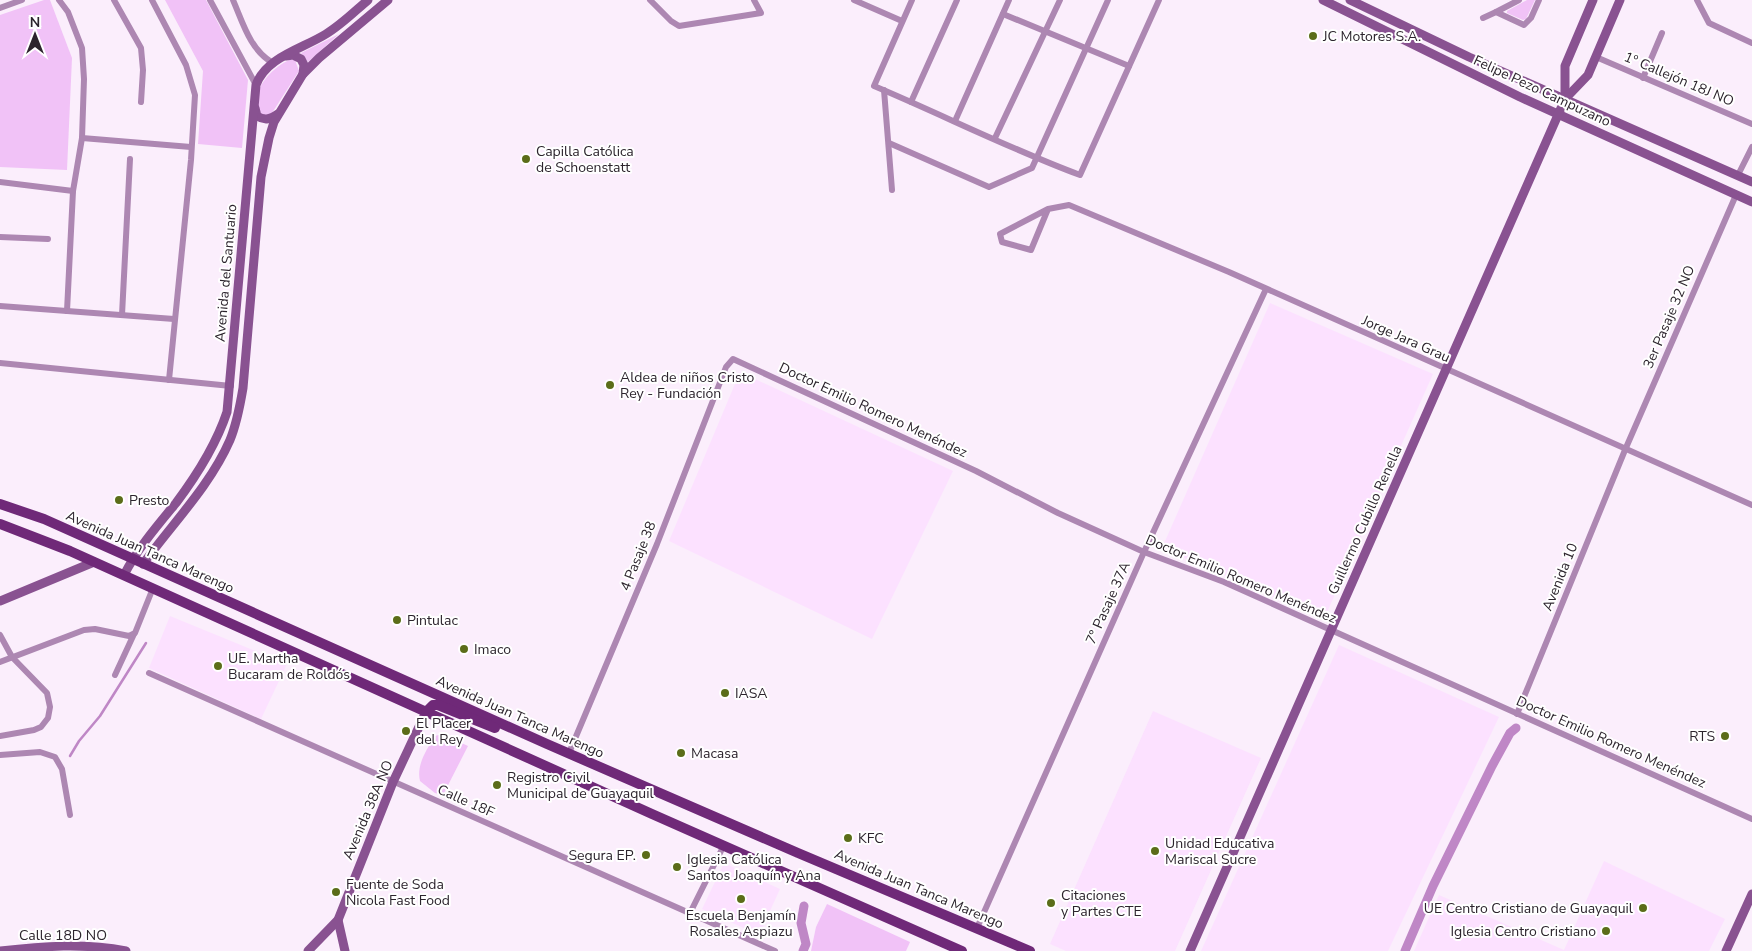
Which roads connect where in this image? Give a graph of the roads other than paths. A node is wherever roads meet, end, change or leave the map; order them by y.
1 (22, 0) edge
2 (59, 0) edge
3 (114, 0) edge
4 (152, 0) edge
5 (210, 0) edge
6 (233, 0) edge
7 (368, 0) edge
8 (388, 0) edge
9 (650, 0) edge
10 (754, 0) edge
11 (854, 0) edge
12 (912, 0) edge
13 (957, 0) edge
14 (1009, 0) edge
15 (1060, 0) edge
16 (1108, 0) edge
17 (1159, 0) edge
18 (1323, 0) edge
19 (1350, 0) edge
20 (1519, 0) edge
21 (1539, 0) edge
22 (1593, 0) edge
23 (1620, 0) edge
24 (1697, 0) edge
25 (863, 2) edge
26 (0, 8) edge
27 (1496, 12) junction
28 (1003, 14) junction
29 (1483, 18) dead end
30 (902, 21) junction
31 (1045, 32) junction
32 (1662, 33) dead end
33 (1752, 43) edge
34 (1085, 48) junction
35 (283, 56) junction
36 (1596, 57) junction
37 (273, 62) junction
38 (1129, 66) junction
39 (303, 74) junction
40 (1644, 78) junction
41 (256, 84) junction
42 (884, 90) junction
43 (1565, 100) junction
44 (141, 102) dead end
45 (911, 102) junction
46 (254, 105) junction
47 (279, 114) junction
48 (1559, 115) junction
49 (955, 121) junction
50 (1752, 124) edge
51 (82, 138) junction
52 (995, 138) junction
53 (889, 143) junction
54 (1752, 146) edge
55 (191, 147) junction
56 (130, 159) dead end
57 (1036, 159) junction
58 (1738, 175) junction
59 (0, 182) edge
60 (1752, 182) edge
61 (892, 190) dead end
62 (73, 191) junction
63 (1736, 195) junction
64 (1752, 202) edge
65 (1048, 209) junction
66 (0, 237) edge
67 (48, 239) dead end
68 (1266, 290) junction
69 (0, 306) edge
70 (67, 311) junction
71 (122, 315) junction
72 (174, 319) junction
73 (0, 362) edge
74 (726, 367) joint
75 (1446, 370) junction
76 (169, 380) junction
77 (231, 386) junction
78 (1625, 450) junction
79 (0, 504) edge
80 (1752, 505) edge
81 (0, 524) edge
82 (1144, 552) junction
83 (132, 559) junction
84 (94, 562) junction
85 (144, 564) junction
86 (124, 575) junction
87 (153, 588) junction
88 (0, 602) edge
89 (1331, 630) junction
90 (134, 633) junction
91 (0, 635) edge
92 (12, 657) junction
93 (0, 662) edge
94 (148, 673) dead end
95 (115, 676) dead end
96 (426, 712) junction
97 (1517, 714) junction
98 (0, 736) edge
99 (547, 744) junction
100 (569, 753) junction
101 (0, 755) edge
102 (393, 782) junction
103 (70, 815) dead end
104 (1752, 819) edge
105 (724, 846) junction
106 (1752, 894) edge
107 (690, 913) junction
108 (338, 920) junction
109 (977, 928) junction
110 (1006, 941) junction
111 (25, 950) edge
112 (0, 951) edge
113 (126, 951) edge
114 (308, 951) edge
115 (345, 951) edge
116 (775, 951) edge
117 (962, 951) edge
118 (1017, 951) edge
119 (1030, 951) edge
120 (1190, 951) edge
121 (1726, 951) edge

1 - 26 street
2 - 51 street
3 - 44 street
4 - 55 street
5 - 41 street
6 - 37 street
7 - 35 street
8 - 39 street, Avenida del Santuario
9 - 10 street
11 - 25 street
12 - 30 street
13 - 45 street
14 - 28 street
15 - 31 street
16 - 34 street
17 - 38 street
18 - 48 street, Felipe Pezo Campuzano
19 - 43 street, Felipe Pezo Campuzano
20 - 27 street
21 - 27 street
22 - 43 street, Guillermo Cubillo Renella
23 - 36 street, Guillermo Cubillo Renella
24 - 33 street
25 - 30 street
27 - 29 street
28 - 31 street
28 - 49 street
30 - 42 street
31 - 34 street
31 - 52 street
32 - 40 street
34 - 38 street
34 - 57 street
35 - 37 street
35 - 39 street
36 - 40 street, 1º Callejón 18J NO
36 - 43 street, Guillermo Cubillo Renella
37 - 41 street
38 - 57 street
39 - 47 street, Avenida del Santuario
40 - 50 street, 1º Callejón 18J NO
41 - 46 street, Avenida del Santuario
42 - 45 street
42 - 53 street
43 - 48 street, Guillermo Cubillo Renella
43 - 58 street, Felipe Pezo Campuzano
45 - 49 street
46 - 47 street
46 - 77 street, Avenida del Santuario
47 - 85 street, Avenida del Santuario
48 - 63 street, Felipe Pezo Campuzano
48 - 75 street, Guillermo Cubillo Renella
49 - 52 street
51 - 55 street
51 - 62 street
52 - 57 street
53 - 57 street
53 - 61 street
54 - 58 street
55 - 72 street
56 - 71 street
58 - 60 street, Felipe Pezo Campuzano
59 - 62 street
62 - 70 street
63 - 64 street, Felipe Pezo Campuzano
63 - 78 street, 3er Pasaje 32 NO
65 - 65 street, Jorge Jara Grau
65 - 68 street, Jorge Jara Grau
66 - 67 street
68 - 75 street, Jorge Jara Grau
68 - 82 street, 7° Pasaje 37A
69 - 70 street
70 - 71 street
71 - 72 street
72 - 76 street
73 - 76 street
74 - 82 street, Doctor Emilio Romero Menéndez
74 - 100 street, 4 Pasaje 38
75 - 78 street, Jorge Jara Grau
75 - 89 street, Guillermo Cubillo Renella
76 - 77 street
77 - 83 street, Avenida del Santuario
78 - 80 street, Jorge Jara Grau
78 - 97 street, Avenida 10
79 - 83 main road, Avenida Juan Tanca Marengo
81 - 84 main road
82 - 89 street, Doctor Emilio Romero Menéndez
82 - 109 street, 7° Pasaje 37A
83 - 85 main road, Avenida Juan Tanca Marengo
83 - 86 street, Avenida del Santuario
84 - 86 main road
84 - 88 street
85 - 99 main road, Avenida Juan Tanca Marengo
86 - 87 main road
87 - 90 street
87 - 96 main road
89 - 97 street, Doctor Emilio Romero Menéndez
89 - 120 street, Guillermo Cubillo Renella
90 - 92 street
90 - 95 street
91 - 92 street
92 - 93 street
92 - 98 street
94 - 102 street, Calle 18F
96 - 99 main road
96 - 102 street, Avenida 38A NO
96 - 105 main road
97 - 104 street, Doctor Emilio Romero Menéndez
99 - 100 main road, Avenida Juan Tanca Marengo
100 - 109 main road, Avenida Juan Tanca Marengo
101 - 103 street
102 - 107 street, Calle 18F
102 - 108 street, Avenida 38A NO
105 - 107 street
105 - 117 main road
106 - 121 street
107 - 116 street, Calle 18F
108 - 114 street, Avenida 38A NO
108 - 115 street
109 - 110 main road, Avenida Juan Tanca Marengo
110 - 118 main road
110 - 119 main road, Avenida Juan Tanca Marengo
111 - 112 street, Calle 18D NO
111 - 113 street, Calle 18D NO

